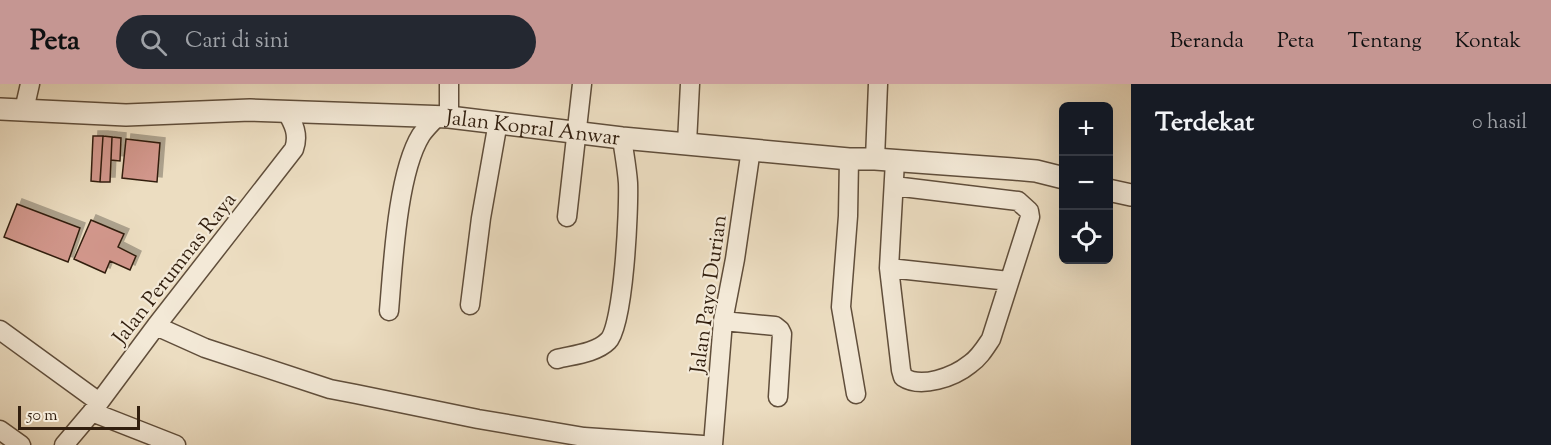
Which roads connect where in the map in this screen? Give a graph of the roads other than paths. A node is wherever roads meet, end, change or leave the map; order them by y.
1 (30, 84) edge
2 (448, 84) edge
3 (582, 84) edge
4 (690, 84) edge
5 (879, 84) edge
6 (0, 109) edge
7 (24, 110) junction
8 (286, 111) junction
9 (442, 117) junction
10 (498, 123) junction
11 (578, 132) junction
12 (622, 138) junction
13 (687, 143) junction
14 (751, 148) junction
15 (849, 159) junction
16 (885, 160) junction
17 (1059, 177) edge
18 (894, 186) junction
19 (1113, 191) edge
20 (1131, 195) edge
21 (567, 217) dead end
22 (889, 268) junction
23 (1009, 281) junction
24 (470, 305) dead end
25 (389, 311) dead end
26 (723, 321) junction
27 (156, 326) junction
28 (0, 330) edge
29 (557, 359) dead end
30 (856, 394) dead end
31 (778, 398) dead end
32 (95, 407) junction
33 (0, 430) edge
34 (21, 445) edge
35 (64, 445) edge
36 (176, 445) edge
37 (703, 445) edge
38 (713, 445) edge

1 - 7 street
2 - 9 street
3 - 11 street
4 - 13 street
5 - 16 street
6 - 7 street, Jalan Kopral Anwar
7 - 8 street, Jalan Kopral Anwar
8 - 9 street, Jalan Kopral Anwar
8 - 27 street, Jalan Perumnas Raya
9 - 10 street, Jalan Kopral Anwar
9 - 25 street
10 - 11 street, Jalan Kopral Anwar
10 - 24 street
11 - 12 street, Jalan Kopral Anwar
11 - 21 street
12 - 13 street, Jalan Kopral Anwar
12 - 29 street
13 - 14 street, Jalan Kopral Anwar
14 - 15 street, Jalan Kopral Anwar
14 - 26 street, Jalan Payo Durian
15 - 16 street, Jalan Kopral Anwar
15 - 30 street
16 - 17 street, Jalan Kopral Anwar
16 - 18 street
18 - 22 street
18 - 23 street
19 - 20 street
22 - 23 street
22 - 23 street
26 - 31 street
26 - 38 street, Jalan Payo Durian
27 - 32 street, Jalan Perumnas Raya
27 - 37 street
28 - 32 street
32 - 35 street, Jalan Perumnas Raya
32 - 36 street
33 - 34 street

